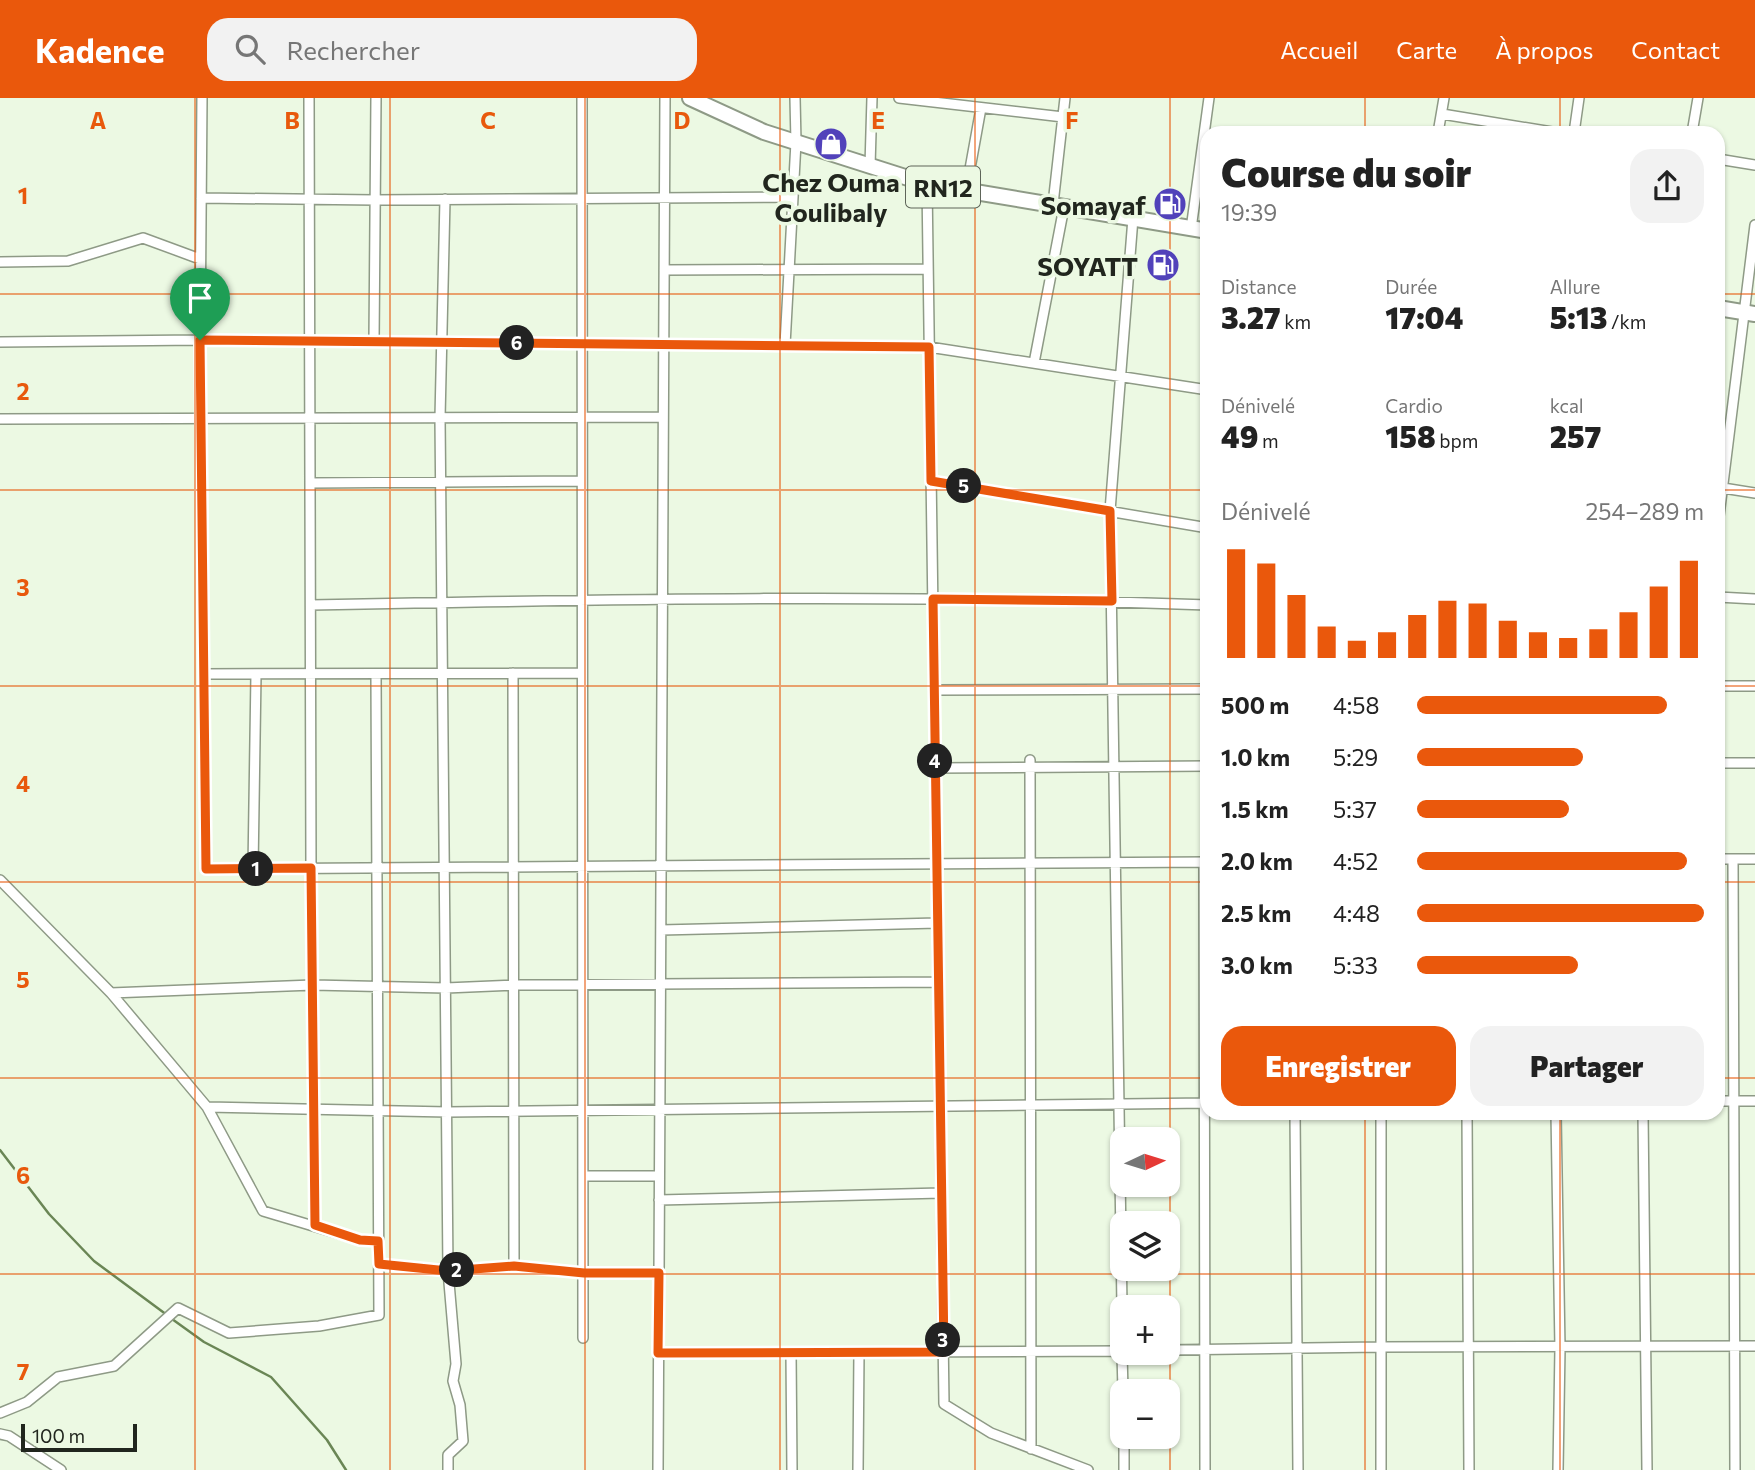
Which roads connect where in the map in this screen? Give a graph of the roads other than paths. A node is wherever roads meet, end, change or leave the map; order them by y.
1 (202, 98) edge
2 (309, 98) edge
3 (376, 98) edge
4 (582, 98) edge
5 (665, 98) edge
6 (690, 98) edge
7 (795, 98) edge
8 (872, 98) edge
9 (899, 98) edge
10 (1065, 98) edge
11 (1209, 98) edge
12 (1444, 98) edge
13 (1579, 98) edge
14 (1698, 98) edge
15 (981, 108) junction
16 (1442, 114) junction
17 (1063, 117) junction
18 (1205, 126) edge
19 (1439, 126) edge
20 (1515, 126) edge
21 (1575, 126) edge
22 (1693, 126) edge
23 (796, 142) junction
24 (1725, 160) edge
25 (1200, 164) edge
26 (1755, 164) edge
27 (870, 166) junction
28 (927, 184) junction
29 (967, 191) junction
30 (664, 197) junction
31 (793, 197) junction
32 (201, 198) junction
33 (581, 198) junction
34 (309, 199) junction
35 (445, 199) junction
36 (375, 200) junction
37 (1059, 205) junction
38 (1133, 218) junction
39 (1755, 225) edge
40 (1191, 229) junction
41 (1200, 231) edge
42 (200, 259) junction
43 (0, 262) edge
44 (789, 269) junction
45 (928, 269) junction
46 (664, 270) junction
47 (1725, 309) edge
48 (1749, 313) edge
49 (200, 340) junction
50 (309, 341) junction
51 (374, 341) junction
52 (0, 342) edge
53 (442, 342) junction
54 (581, 343) junction
55 (664, 344) junction
56 (785, 345) junction
57 (929, 347) junction
58 (1034, 363) junction
59 (1120, 376) junction
60 (1200, 389) edge
61 (663, 417) junction
62 (310, 418) junction
63 (440, 418) junction
64 (581, 418) junction
65 (0, 419) edge
66 (201, 419) junction
67 (1725, 452) edge
68 (581, 481) junction
69 (931, 481) junction
70 (310, 482) junction
71 (441, 482) junction
72 (1725, 488) edge
73 (1755, 493) edge
74 (1110, 511) junction
75 (1200, 527) edge
76 (662, 597) junction
77 (1725, 597) edge
78 (1755, 598) edge
79 (582, 599) junction
80 (933, 599) junction
81 (1112, 601) junction
82 (442, 602) junction
83 (311, 605) junction
84 (1200, 605) edge
85 (513, 673) junction
86 (582, 673) junction
87 (204, 674) junction
88 (256, 674) junction
89 (312, 674) junction
90 (376, 674) junction
91 (443, 674) junction
92 (1725, 686) edge
93 (1755, 686) edge
94 (1113, 689) junction
95 (1200, 689) edge
96 (934, 690) junction
97 (1725, 763) edge
98 (1755, 763) edge
99 (1030, 764) junction
100 (1200, 766) edge
101 (1114, 767) junction
102 (935, 768) junction
103 (1725, 859) edge
104 (1733, 859) junction
105 (1755, 859) edge
106 (1116, 862) junction
107 (1200, 862) edge
108 (936, 863) junction
109 (1030, 863) junction
110 (661, 865) junction
111 (582, 866) junction
112 (377, 867) junction
113 (445, 867) junction
114 (513, 867) junction
115 (311, 868) junction
116 (253, 869) junction
117 (0, 880) edge
118 (937, 923) junction
119 (660, 930) junction
120 (938, 982) junction
121 (313, 985) junction
122 (377, 985) junction
123 (514, 985) junction
124 (583, 985) junction
125 (660, 985) junction
126 (446, 988) junction
127 (111, 993) junction
128 (1725, 1101) edge
129 (1734, 1101) junction
130 (1755, 1101) edge
131 (1200, 1103) edge
132 (1120, 1104) junction
133 (940, 1105) junction
134 (1030, 1105) junction
135 (207, 1107) junction
136 (315, 1110) junction
137 (659, 1110) junction
138 (378, 1111) junction
139 (515, 1111) junction
140 (583, 1111) junction
141 (448, 1112) junction
142 (1206, 1120) edge
143 (1295, 1120) edge
144 (1381, 1120) edge
145 (1467, 1120) edge
146 (1556, 1120) edge
147 (1643, 1120) edge
148 (583, 1176) junction
149 (659, 1177) junction
150 (941, 1193) junction
151 (659, 1200) junction
152 (315, 1225) junction
153 (378, 1241) junction
154 (379, 1264) junction
155 (514, 1266) junction
156 (448, 1271) junction
157 (584, 1273) junction
158 (659, 1273) junction
159 (1122, 1295) edge
160 (583, 1338) dead end
161 (1734, 1346) junction
162 (1755, 1346) edge
163 (1380, 1347) junction
164 (1645, 1347) junction
165 (1469, 1348) junction
166 (1560, 1348) junction
167 (1297, 1349) junction
168 (1180, 1350) edge
169 (1205, 1350) junction
170 (1031, 1351) junction
171 (859, 1352) junction
172 (944, 1352) junction
173 (1110, 1352) edge
174 (658, 1353) junction
175 (791, 1353) junction
176 (0, 1413) edge
177 (0, 1434) edge
178 (1031, 1449) junction
179 (1124, 1449) edge
180 (61, 1470) edge
181 (448, 1470) edge
182 (657, 1470) edge
183 (792, 1470) edge
184 (858, 1470) edge
185 (1088, 1470) edge
186 (1124, 1470) edge
187 (1205, 1470) edge
188 (1298, 1470) edge
189 (1381, 1470) edge
190 (1469, 1470) edge
191 (1558, 1470) edge
192 (1647, 1470) edge
193 (1735, 1470) edge

1 - 32 street
2 - 34 street
3 - 36 street
4 - 33 street
5 - 30 street
6 - 23 main road, RN12
7 - 23 street
8 - 27 street
9 - 15 street
10 - 17 street
11 - 18 street
12 - 16 street
13 - 21 street
14 - 22 street
15 - 17 street
15 - 29 street
16 - 19 street
16 - 20 street
17 - 37 street
23 - 27 main road, RN12
23 - 31 street
24 - 26 street
25 - 40 street
27 - 28 main road, RN12
28 - 29 main road, RN12
28 - 45 street
29 - 37 main road, RN12
30 - 31 street
30 - 33 street
30 - 46 street
31 - 44 street
32 - 34 street
32 - 42 street
33 - 35 street
33 - 54 street
34 - 36 street
34 - 50 street
35 - 36 street
35 - 53 street
36 - 51 street
37 - 38 main road, RN12
37 - 58 street
38 - 40 main road, RN12
38 - 59 street
39 - 48 street
40 - 41 main road, RN12
42 - 43 street
42 - 49 street
44 - 45 street
44 - 46 street
44 - 56 street
45 - 57 street
46 - 55 street
47 - 48 main road
48 - 67 street
49 - 50 street
49 - 52 street
49 - 66 street
50 - 51 street
50 - 62 street
51 - 53 street
53 - 54 street
53 - 63 street
54 - 55 street
54 - 64 street
55 - 56 street
55 - 61 street
56 - 57 street
57 - 58 street
57 - 69 street
58 - 59 street
59 - 60 street
59 - 74 street
61 - 64 street
61 - 76 street
62 - 63 street
62 - 66 street
62 - 70 street
63 - 64 street
63 - 71 street
64 - 68 street
65 - 66 street
66 - 87 street
68 - 71 street
68 - 79 street
69 - 74 street
69 - 80 street
70 - 71 street
70 - 83 street
71 - 82 street
72 - 73 street
74 - 75 street
74 - 81 street
76 - 79 street
76 - 80 street
76 - 110 street
77 - 78 street
79 - 82 street
79 - 86 street
80 - 81 street
80 - 96 street
81 - 84 street
81 - 94 street
82 - 83 street
82 - 91 street
83 - 89 street
85 - 86 street
85 - 91 street
85 - 114 street
86 - 111 street
87 - 88 street
87 - 116 street
88 - 89 street
88 - 116 street
89 - 90 street
89 - 115 street
90 - 91 street
90 - 112 street
91 - 113 street
92 - 93 street
94 - 95 street
94 - 96 street
94 - 101 street
96 - 102 street
97 - 98 street
99 - 101 street
99 - 102 street
99 - 109 street
100 - 101 street
101 - 106 street
102 - 108 street
103 - 104 street
104 - 105 street
104 - 129 street
106 - 107 street
106 - 109 street
106 - 132 street
108 - 109 street
108 - 110 street
108 - 118 street
109 - 134 street
110 - 111 street
110 - 119 street
111 - 114 street
111 - 124 street
112 - 113 street
112 - 115 street
112 - 122 street
113 - 114 street
113 - 126 street
114 - 123 street
115 - 116 street
115 - 121 street
117 - 127 street
118 - 119 street
118 - 120 street
119 - 125 street
120 - 125 street
120 - 133 street
121 - 122 street
121 - 127 street
121 - 136 street
122 - 126 street
122 - 138 street
123 - 124 street
123 - 126 street
123 - 139 street
124 - 125 street
124 - 140 street
125 - 137 street
126 - 141 street
127 - 135 street
128 - 129 street
129 - 130 street
129 - 161 street
131 - 132 street
132 - 134 street
132 - 159 street
133 - 134 street
133 - 137 street
133 - 150 street
134 - 170 street
135 - 136 street
135 - 152 street
136 - 138 street
136 - 152 street
137 - 140 street
137 - 149 street
138 - 141 street
138 - 153 street
139 - 140 street
139 - 141 street
139 - 155 street
140 - 148 street
141 - 156 street
142 - 169 street
143 - 167 street
144 - 163 street
145 - 165 street
146 - 166 street
147 - 164 street
148 - 149 street
148 - 157 street
149 - 151 street
150 - 151 street
150 - 172 street
151 - 158 street
152 - 153 street
153 - 154 street
154 - 156 street
154 - 176 street
155 - 156 street
155 - 157 street
156 - 181 street
157 - 158 street
157 - 160 street
158 - 174 street
161 - 162 street
161 - 164 street
161 - 193 street
163 - 165 street
163 - 167 street
163 - 189 street
164 - 166 street
164 - 192 street
165 - 166 street
165 - 190 street
166 - 191 street
167 - 169 street
167 - 188 street
168 - 169 street
169 - 187 street
170 - 172 street
170 - 173 street
170 - 178 street
171 - 172 street
171 - 175 street
171 - 184 street
172 - 178 street
174 - 175 street
174 - 182 street
175 - 183 street
177 - 180 street
178 - 185 street
179 - 186 street

